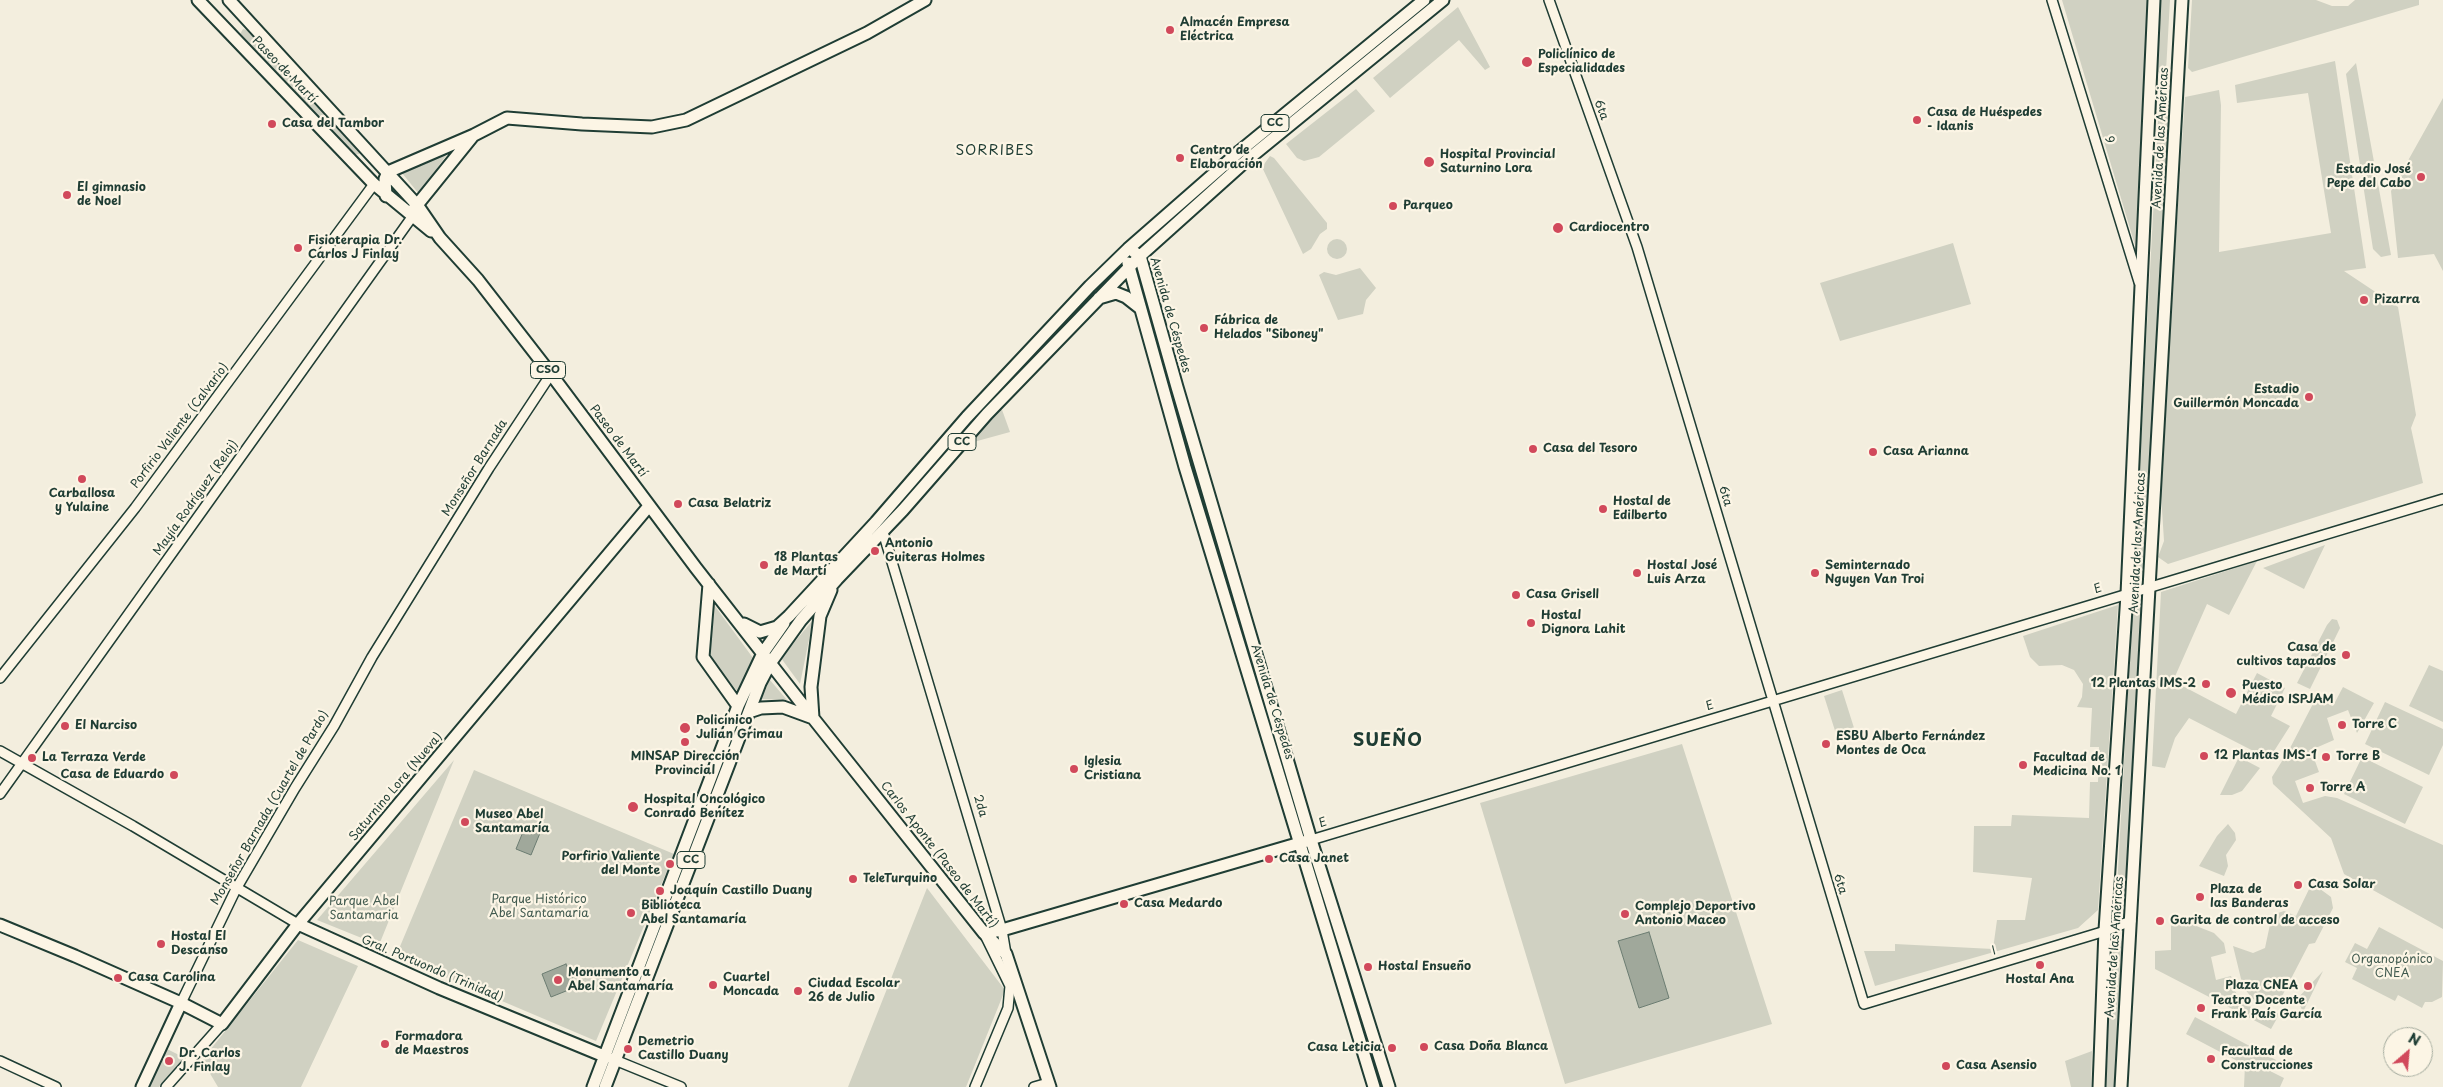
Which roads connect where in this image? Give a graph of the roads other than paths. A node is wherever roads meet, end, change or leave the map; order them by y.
1 (198, 0) edge
2 (229, 0) edge
3 (925, 0) edge
4 (1424, 0) edge
5 (1443, 0) edge
6 (1549, 0) edge
7 (2052, 0) edge
8 (2154, 0) edge
9 (2182, 0) edge
10 (243, 15) junction
11 (230, 33) junction
12 (474, 135) junction
13 (374, 158) junction
14 (388, 172) junction
15 (374, 184) junction
16 (386, 196) junction
17 (415, 211) junction
18 (1128, 249) junction
19 (1140, 256) junction
20 (1128, 268) junction
21 (2141, 288) junction
22 (1096, 300) junction
23 (1140, 308) junction
24 (551, 374) junction
25 (2443, 499) edge
26 (650, 506) junction
27 (883, 532) junction
28 (422, 577) joint
29 (837, 578) junction
30 (709, 584) junction
31 (2150, 588) junction
32 (2127, 594) junction
33 (789, 616) junction
34 (736, 619) junction
35 (767, 657) junction
36 (0, 678) edge
37 (1773, 702) junction
38 (738, 706) junction
39 (748, 712) junction
40 (814, 718) junction
41 (0, 751) edge
42 (22, 764) junction
43 (0, 794) edge
44 (1311, 840) junction
45 (1300, 844) junction
46 (236, 890) junction
47 (2131, 921) junction
48 (298, 924) junction
49 (0, 925) edge
50 (1002, 930) junction
51 (2105, 930) junction
52 (984, 933) junction
53 (1006, 954) junction
54 (181, 1003) junction
55 (1864, 1004) joint
56 (222, 1024) junction
57 (610, 1058) junction
58 (0, 1061) edge
59 (1049, 1085) edge
60 (56, 1087) edge
61 (142, 1087) edge
62 (166, 1087) edge
63 (593, 1087) edge
64 (605, 1087) edge
65 (681, 1087) edge
66 (976, 1087) edge
67 (1034, 1087) edge
68 (1374, 1087) edge
69 (1389, 1087) edge
70 (2099, 1087) edge
71 (2121, 1087) edge

1 - 11 main road, Paseo de Martí
2 - 10 main road, Paseo de Martí / CSO
3 - 12 main road
4 - 18 main road, CC
5 - 19 main road, CC
6 - 37 street, 6ta
7 - 21 street, 9
8 - 21 main road, Avenida de las Américas
9 - 31 main road, Avenida de las Américas
10 - 11 main road
10 - 13 main road, Paseo de Martí / CSO
11 - 15 main road, Paseo de Martí
12 - 14 main road
12 - 17 main road
13 - 14 main road, Paseo de Martí / CSO
13 - 15 main road
14 - 16 main road
14 - 17 main road, Paseo de Martí / CSO
15 - 16 main road, Paseo de Martí
15 - 36 street, Porfirio Valiente (Calvario)
16 - 17 main road, Paseo de Martí
17 - 24 main road, Paseo de Martí / CSO
17 - 42 street, Mayía Rodríguez (Reloj)
18 - 19 main road, Avenida de Céspedes
18 - 20 main road, Avenida de Céspedes
18 - 33 main road, CC
19 - 20 main road, CC
19 - 44 main road, Avenida de Céspedes
20 - 22 main road, CC
20 - 23 main road, Avenida de Céspedes
21 - 32 main road, Avenida de las Américas
22 - 23 main road
22 - 27 main road, CC
23 - 45 main road, Avenida de Céspedes
24 - 26 main road, Paseo de Martí / CSO
24 - 28 street, Monseñor Barnada
25 - 31 street, E
26 - 30 main road, Paseo de Martí / CSO
26 - 48 main road, Saturnino Lora (Nueva)
27 - 29 main road, CC
27 - 50 street, 2da
28 - 46 street, Monseñor Barnada (Cuartel de Pardo)
29 - 35 main road, CC
29 - 40 main road
30 - 34 main road, Paseo de Martí / CSO
30 - 38 main road
31 - 32 street, E
31 - 47 main road, Avenida de las Américas
32 - 37 street, E
32 - 51 main road, Avenida de las Américas
33 - 34 main road
33 - 35 main road, CC
34 - 35 main road, Paseo de Martí / CSO
35 - 38 main road, CC
35 - 39 main road, CC
35 - 40 main road, Carlos Aponte (Paseo de Martí)
37 - 44 street, E
37 - 55 street, 6ta
38 - 57 main road, CC
39 - 40 main road
39 - 57 main road, CC
40 - 52 main road, Carlos Aponte (Paseo de Martí)
41 - 42 street, Gral. Portuondo (Trinidad)
42 - 43 street, Mayía Rodríguez (Reloj)
42 - 46 street, Gral. Portuondo (Trinidad)
44 - 45 main road, E
44 - 69 main road, Avenida de Céspedes
45 - 50 main road, E
45 - 68 main road, Avenida de Céspedes
46 - 48 street, Gral. Portuondo (Trinidad)
46 - 54 street, Monseñor Barnada (Cuartel de Pardo)
47 - 51 street, I
47 - 71 main road, Avenida de las Américas
48 - 56 main road, Saturnino Lora (Nueva)
48 - 57 main road, Gral. Portuondo (Trinidad)
49 - 54 main road
50 - 52 main road, E
50 - 53 street, 2da
51 - 55 street, I
51 - 70 main road, Avenida de las Américas
52 - 53 main road
52 - 66 street, Carlos Aponte (Paseo de Martí)
53 - 59 main road, 2da
54 - 56 main road
54 - 61 main road, Monseñor Barnada (Cuartel de Pardo)
56 - 62 street, Saturnino Lora (Nueva)
57 - 63 main road, CC
57 - 64 main road, CC
57 - 65 street, Gral. Portuondo (Trinidad)
58 - 60 street
59 - 67 street

